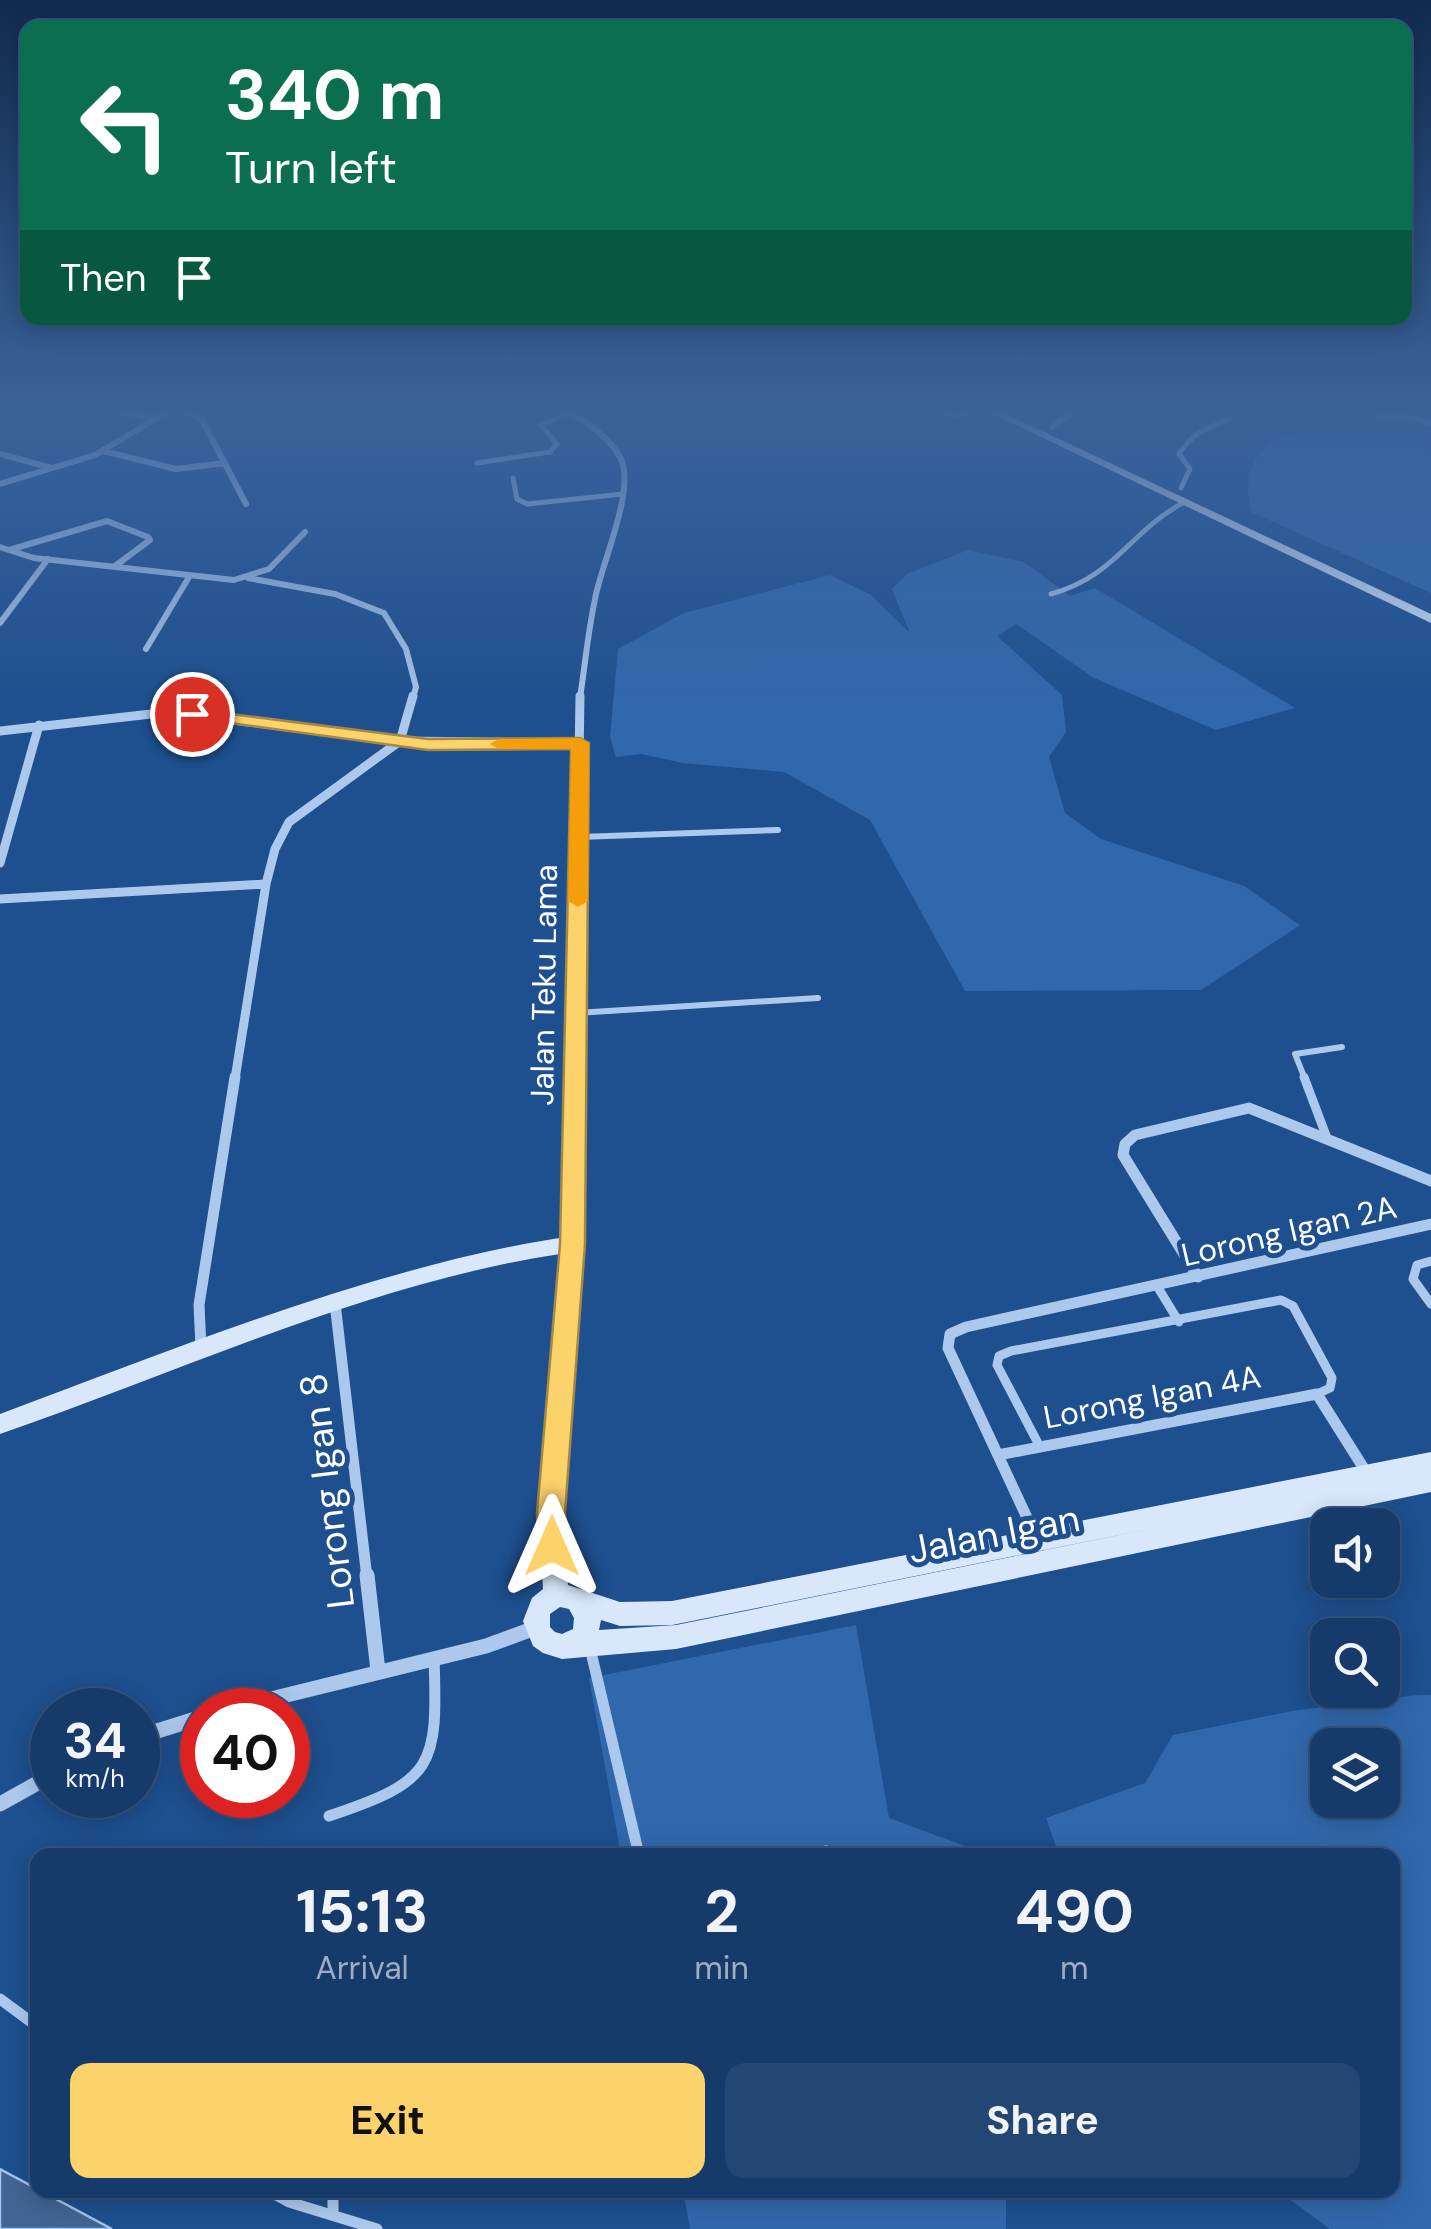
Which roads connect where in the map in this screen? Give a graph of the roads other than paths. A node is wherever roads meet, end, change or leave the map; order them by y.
1 (618, 510) edge
2 (1171, 510) edge
3 (1198, 510) edge
4 (1227, 510) edge
5 (305, 532) dead end
6 (4, 549) edge
7 (48, 560) junction
8 (115, 566) junction
9 (189, 577) junction
10 (248, 578) junction
11 (1051, 594) dead end
12 (1431, 607) edge
13 (1431, 619) edge
14 (0, 623) edge
15 (146, 650) dead end
16 (38, 725) junction
17 (0, 731) edge
18 (400, 741) junction
19 (580, 743) junction
20 (778, 830) dead end
21 (579, 837) junction
22 (0, 862) edge
23 (266, 884) junction
24 (0, 898) edge
25 (818, 998) dead end
26 (576, 1013) junction
27 (1342, 1047) dead end
28 (1326, 1138) junction
29 (1431, 1181) edge
30 (1431, 1224) edge
31 (572, 1244) junction
32 (1431, 1261) edge
33 (1198, 1277) junction
34 (1157, 1286) junction
35 (335, 1303) junction
36 (1431, 1304) edge
37 (1180, 1322) junction
38 (200, 1348) junction
39 (1317, 1394) junction
40 (0, 1424) edge
41 (1040, 1447) junction
42 (998, 1455) junction
43 (1431, 1462) edge
44 (1369, 1476) junction
45 (1431, 1482) edge
46 (1038, 1541) junction
47 (569, 1600) junction
48 (535, 1628) junction
49 (579, 1644) junction
50 (434, 1658) junction
51 (378, 1671) junction
52 (310, 1688) edge
53 (30, 1787) edge
54 (0, 1804) edge
55 (328, 1816) dead end
56 (637, 1848) edge
57 (0, 1999) edge
58 (30, 2022) edge
59 (282, 2198) edge
60 (333, 2198) edge
61 (333, 2215) junction
62 (378, 2229) edge

1 - 19 street, Jalan Teku Lama
2 - 11 lane
3 - 13 street
4 - 12 street
5 - 10 street
6 - 7 street
6 - 8 street
7 - 8 street
7 - 14 street
8 - 9 street
9 - 10 street
9 - 15 street
10 - 18 street
16 - 17 street
16 - 18 street
16 - 22 street
18 - 19 street
18 - 23 street
19 - 21 street, Jalan Teku Lama
20 - 21 lane
21 - 26 street, Jalan Teku Lama
23 - 24 street
23 - 38 street
25 - 26 lane
26 - 31 street, Jalan Teku Lama
27 - 28 lane
28 - 29 street
28 - 33 street
30 - 33 street, Lorong Igan 2A
31 - 35 street
31 - 47 street, Jalan Teku Lama
32 - 36 lane
33 - 34 street, Lorong Igan 2A
34 - 37 lane
34 - 42 street, Lorong Igan 2A
35 - 38 street
35 - 51 street, Lorong Igan 8
37 - 39 lane
37 - 41 lane
38 - 40 street
39 - 41 street, Lorong Igan 4A
39 - 44 street
41 - 42 street, Lorong Igan 4A
42 - 46 street
43 - 44 street, Jalan Igan
44 - 46 street, Jalan Igan
45 - 49 street, Jalan Igan
46 - 47 street, Jalan Igan
47 - 48 street
47 - 49 street
48 - 49 street
48 - 50 street
49 - 56 lane
50 - 51 street
50 - 55 lane
51 - 52 street
53 - 54 street
57 - 58 lane
59 - 61 lane
60 - 61 lane
61 - 62 lane

